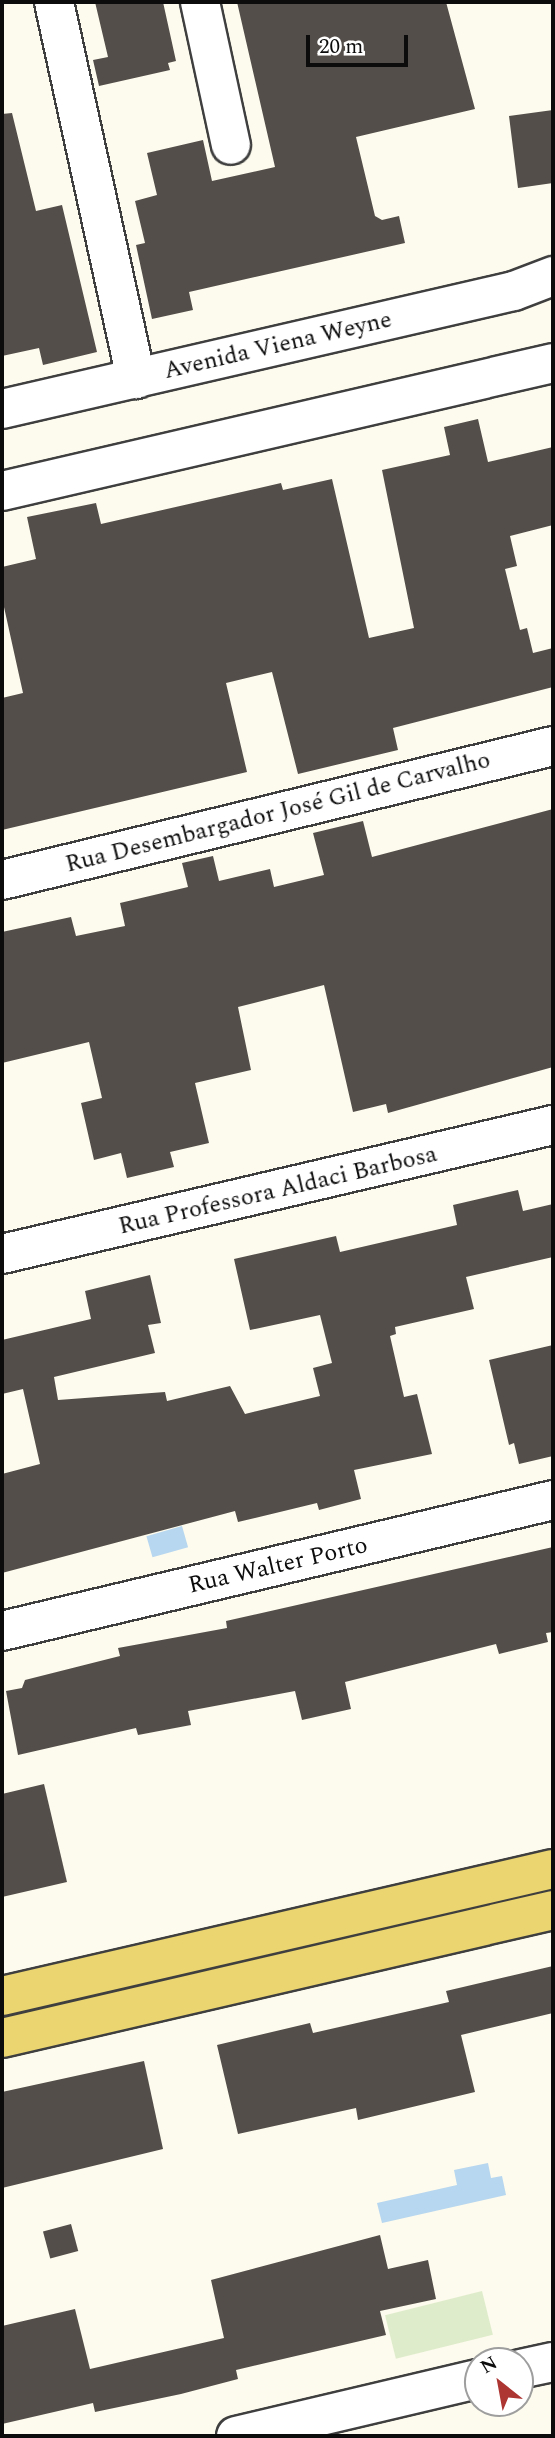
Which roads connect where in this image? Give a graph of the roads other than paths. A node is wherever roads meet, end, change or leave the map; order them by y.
1 (54, 2) edge
2 (200, 2) edge
3 (231, 145) dead end
4 (553, 276) edge
5 (553, 363) edge
6 (136, 379) junction
7 (2, 410) edge
8 (2, 491) edge
9 (553, 746) edge
10 (2, 880) edge
11 (553, 1125) edge
12 (2, 1254) edge
13 (553, 1500) edge
14 (2, 1631) edge
15 (553, 1869) edge
16 (553, 1910) edge
17 (370, 1911) junction
18 (377, 1950) junction
19 (2, 1996) edge
20 (2, 2038) edge
21 (553, 2362) edge
22 (534, 2366) edge
23 (464, 2382) edge
24 (236, 2436) edge

1 - 6 street
2 - 3 street
4 - 6 street, Avenida Viena Weyne
5 - 8 street
6 - 7 street, Avenida Viena Weyne
9 - 10 street, Rua Desembargador José Gil de Carvalho
11 - 12 street, Rua Professora Aldaci Barbosa
13 - 14 street, Rua Walter Porto
15 - 17 main road
16 - 18 main road
17 - 18 main road
17 - 19 main road
18 - 20 main road
21 - 22 street
23 - 24 street

